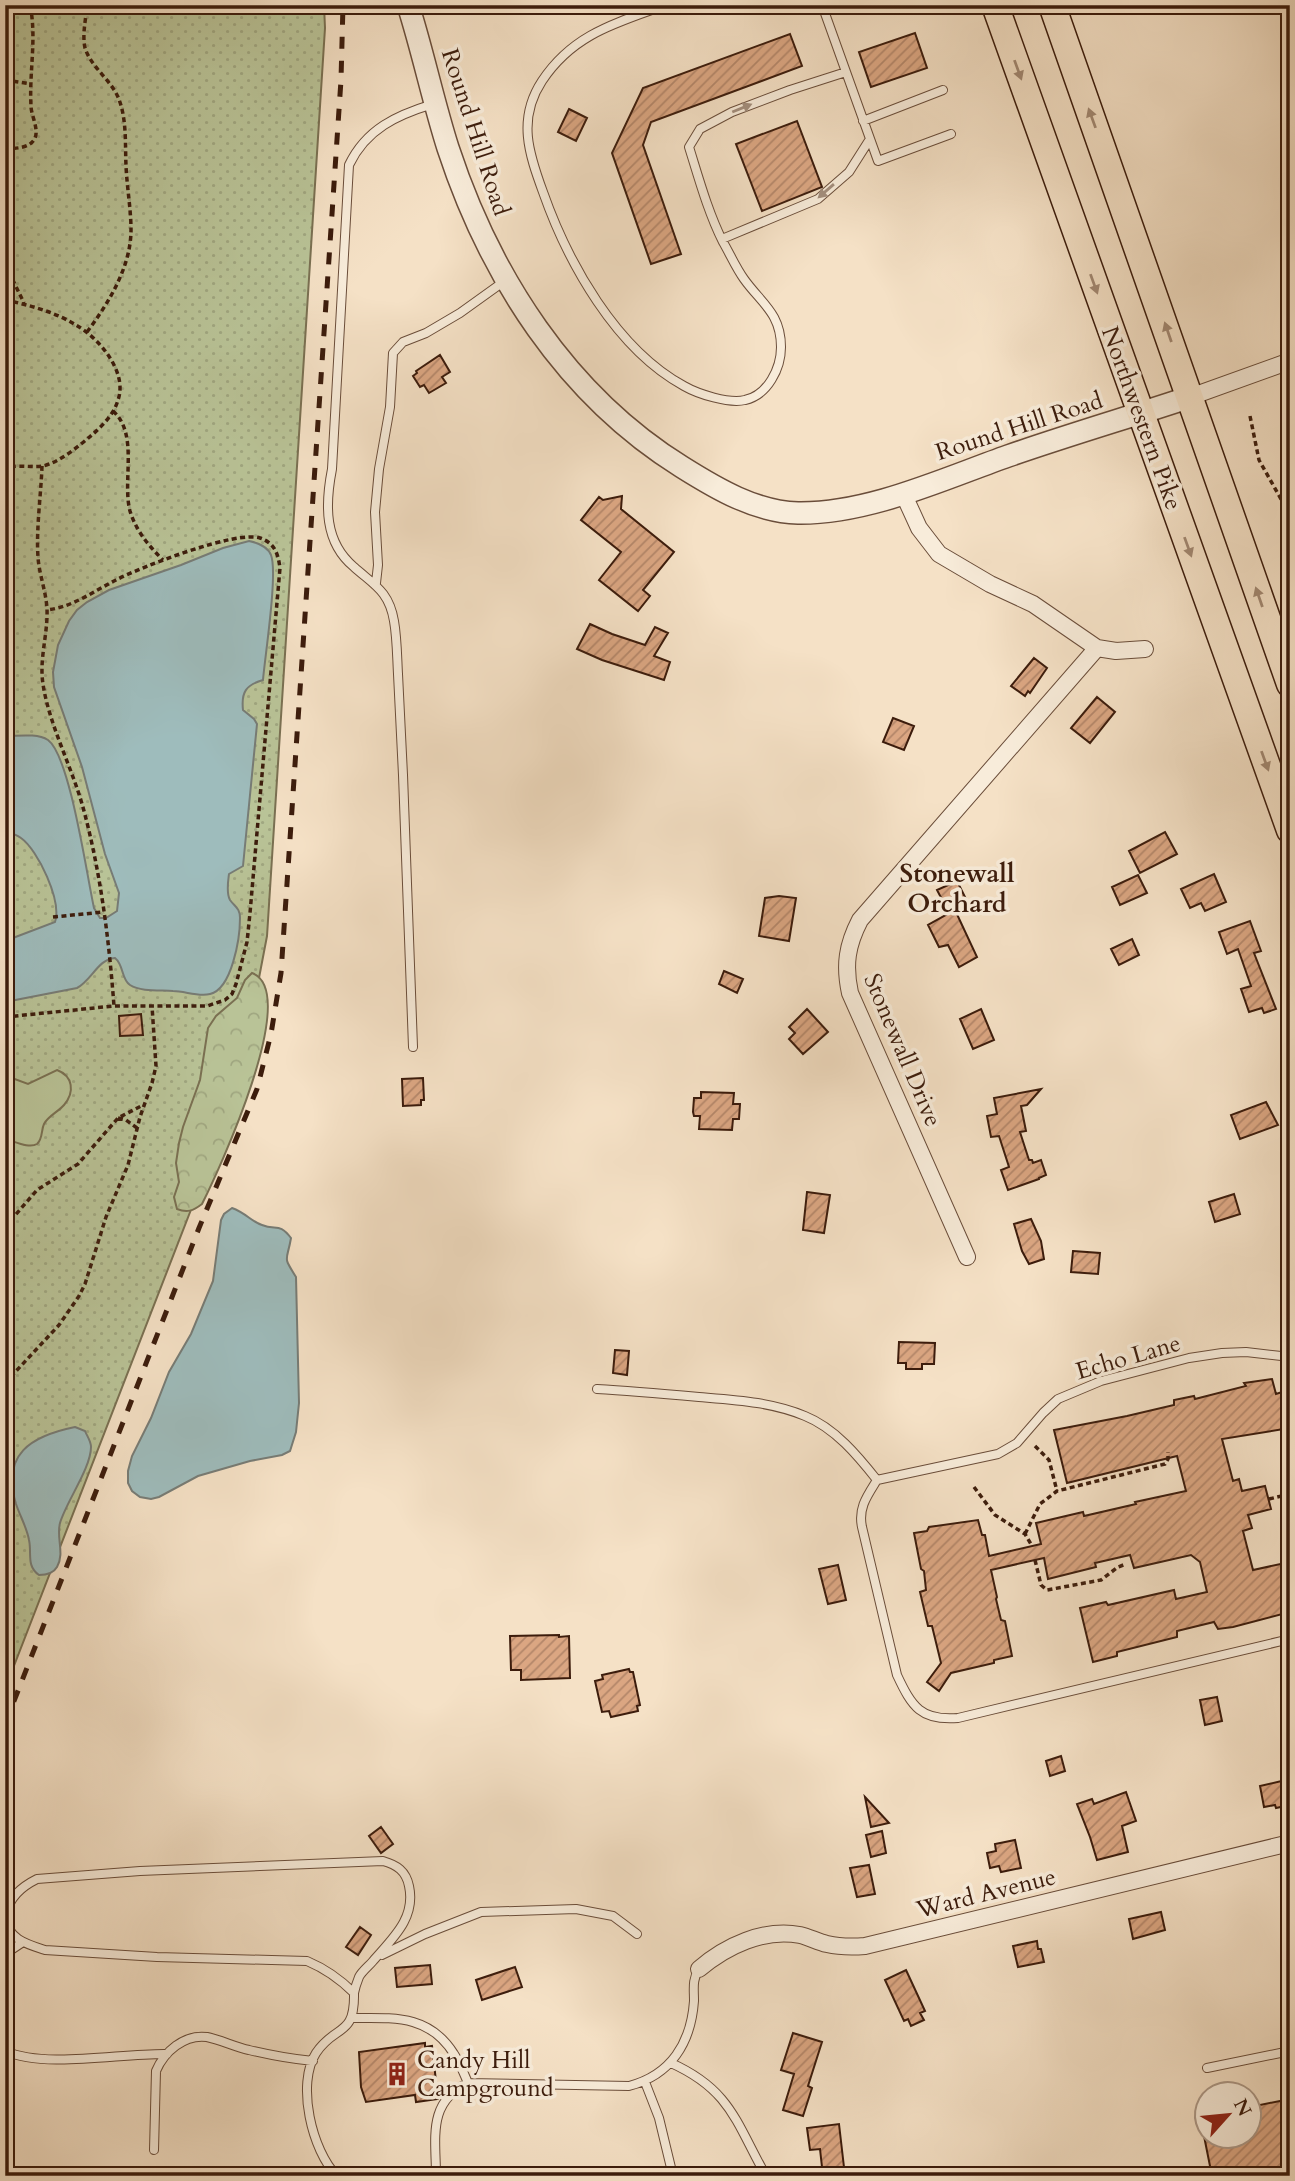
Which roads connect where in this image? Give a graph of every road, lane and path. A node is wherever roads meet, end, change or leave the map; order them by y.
1 (30, 5) edge
2 (87, 5) edge
3 (408, 5) edge
4 (666, 5) edge
5 (822, 5) edge
6 (995, 5) edge
7 (1052, 5) edge
8 (846, 72) junction
9 (5, 80) edge
10 (31, 84) junction
11 (943, 90) dead end
12 (435, 103) junction
13 (863, 121) junction
14 (951, 134) dead end
15 (870, 139) junction
16 (5, 149) edge
17 (722, 239) junction
18 (5, 264) edge
19 (506, 279) junction
20 (5, 300) edge
21 (25, 304) junction
22 (87, 332) junction
23 (1290, 361) edge
24 (1190, 397) junction
25 (113, 411) junction
26 (1141, 414) junction
27 (1250, 416) dead end
28 (42, 466) junction
29 (5, 468) edge
30 (904, 493) junction
31 (1290, 515) edge
32 (163, 560) junction
33 (376, 583) junction
34 (47, 610) junction
35 (1097, 648) junction
36 (1145, 649) dead end
37 (1290, 684) edge
38 (1290, 830) edge
39 (104, 912) junction
40 (52, 917) dead end
41 (114, 1006) junction
42 (152, 1006) junction
43 (5, 1017) edge
44 (414, 1047) dead end
45 (145, 1104) junction
46 (118, 1118) junction
47 (137, 1128) junction
48 (5, 1227) edge
49 (967, 1257) dead end
50 (1290, 1357) edge
51 (5, 1383) edge
52 (597, 1389) dead end
53 (1035, 1446) dead end
54 (1168, 1452) dead end
55 (877, 1480) junction
56 (974, 1487) dead end
57 (1056, 1491) junction
58 (1290, 1494) edge
59 (1269, 1499) dead end
60 (1025, 1534) junction
61 (1032, 1546) dead end
62 (1035, 1560) dead end
63 (1126, 1564) dead end
64 (1290, 1639) edge
65 (1290, 1843) edge
66 (5, 1916) edge
67 (637, 1934) dead end
68 (23, 1941) junction
69 (5, 1954) edge
70 (376, 1958) junction
71 (699, 1969) joint
72 (354, 1993) junction
73 (352, 2018) junction
74 (5, 2050) edge
75 (1290, 2051) edge
76 (167, 2054) junction
77 (313, 2061) junction
78 (671, 2063) junction
79 (1207, 2068) dead end
80 (645, 2082) junction
81 (468, 2083) junction
82 (154, 2150) dead end
83 (311, 2176) edge
84 (318, 2176) edge
85 (337, 2176) edge
86 (436, 2176) edge
87 (673, 2176) edge
88 (766, 2176) edge

1 - 10 path
2 - 22 path
3 - 12 street, Round Hill Road
4 - 17 lane
5 - 8 lane
6 -> 26 main road, Northwestern Pike
24 -> 7 main road, Northwestern Pike
8 - 13 lane
17 -> 8 lane
9 - 10 path
10 - 16 path
11 - 13 lane
12 - 19 street, Round Hill Road
12 - 33 lane
13 - 15 lane
14 - 15 lane
15 -> 17 lane
18 - 21 path
19 - 30 street, Round Hill Road
19 - 33 lane
20 - 21 path
21 - 22 path
22 - 25 path
23 - 24 street
24 - 26 street, Round Hill Road
37 -> 24 main road, Northwestern Pike
25 - 28 path
25 - 32 path
26 - 30 street, Round Hill Road
26 -> 38 main road, Northwestern Pike
27 - 31 path
28 - 29 path
28 - 34 path
30 - 35 street
32 - 34 path
32 - 42 path
33 - 44 lane
34 - 39 path
35 - 36 street
35 - 49 street, Stonewall Drive
39 - 40 path
39 - 41 path
41 - 42 path
41 - 43 path
42 - 45 path
45 - 46 path
45 - 47 path
46 - 47 path
46 - 48 path
47 - 51 path
50 - 55 lane, Echo Lane
52 - 55 lane
53 - 57 path
54 - 57 path
55 - 64 lane
56 - 60 path
57 - 60 path
58 - 59 path
60 - 61 path
62 - 63 path
65 - 71 street, Ward Avenue
66 - 68 lane
66 - 70 lane
67 - 70 lane
68 - 69 lane
68 - 72 lane
70 - 72 lane
71 - 78 lane
72 - 73 lane
73 - 77 lane
73 - 81 lane
74 - 76 lane
75 - 79 lane
76 - 77 lane
76 - 82 lane
77 - 85 lane
78 - 80 lane
78 - 88 lane
80 - 81 lane
80 - 87 lane
81 - 86 lane
83 - 84 lane

